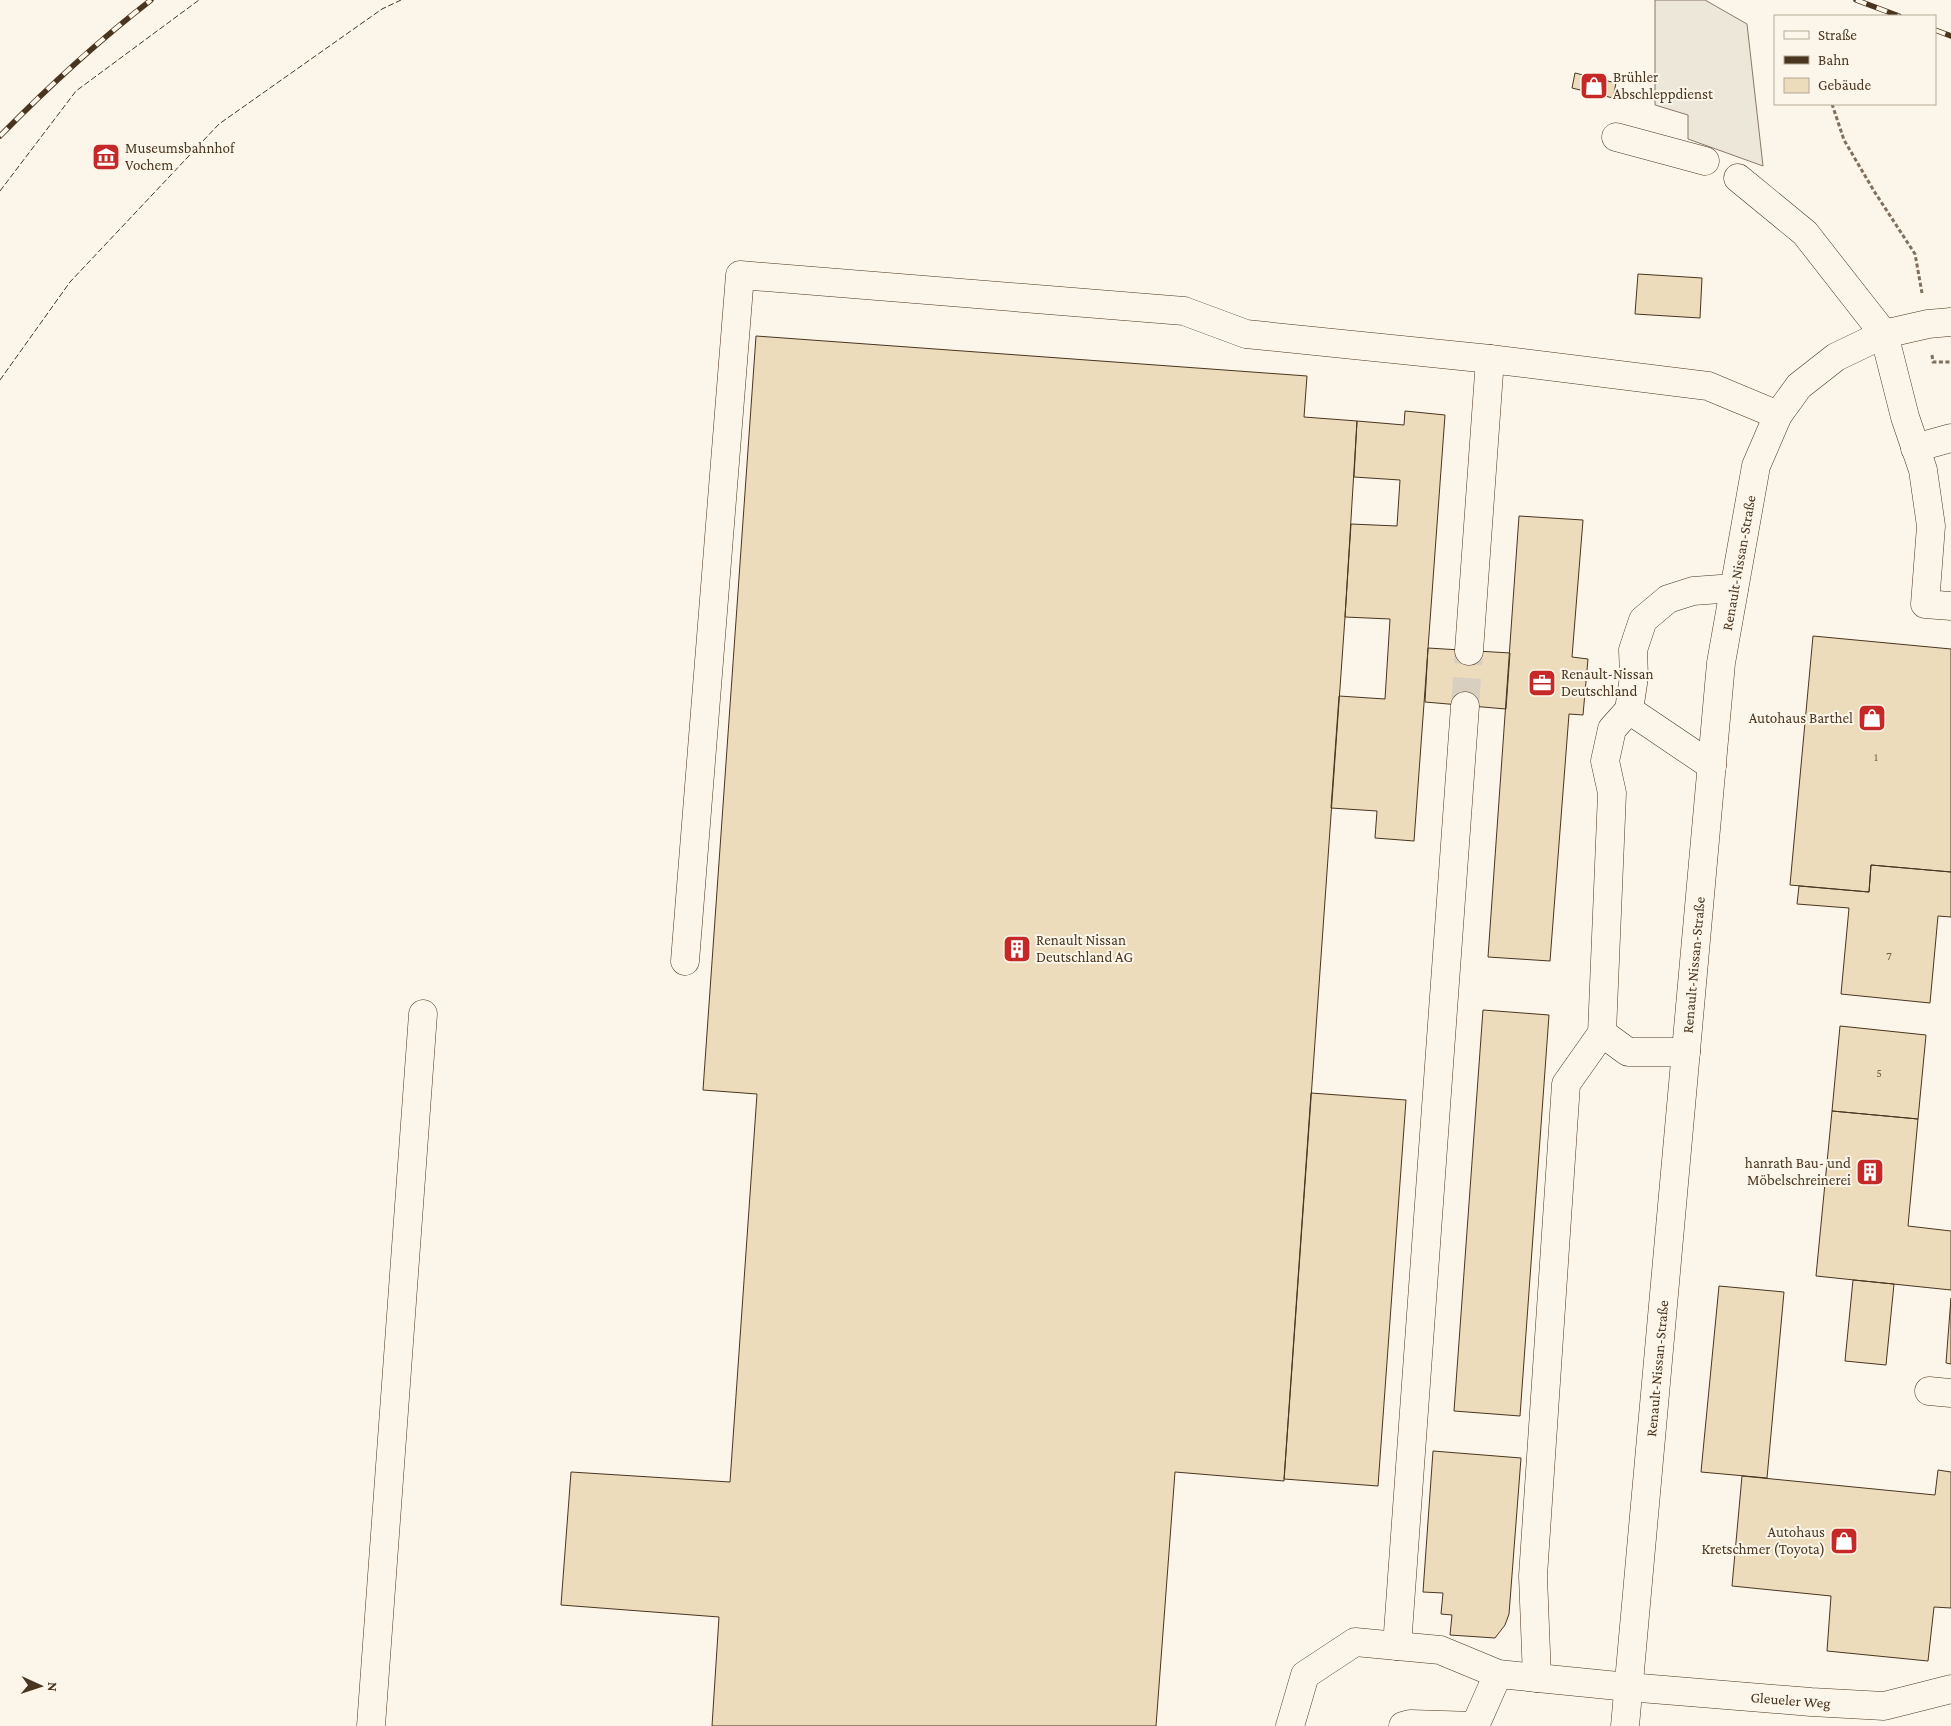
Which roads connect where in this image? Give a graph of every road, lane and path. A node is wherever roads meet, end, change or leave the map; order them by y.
1 (1832, 105) edge
2 (1616, 137) dead end
3 (1705, 161) dead end
4 (1738, 178) dead end
5 (1940, 323) edge
6 (1884, 334) junction
7 (1490, 359) junction
8 (1778, 416) junction
9 (1951, 438) edge
10 (1915, 448) junction
11 (1940, 515) edge
12 (1734, 588) junction
13 (1951, 606) edge
14 (1469, 651) tunnel mouth
15 (1465, 706) tunnel mouth
16 (1629, 710) junction
17 (1712, 766) junction
18 (685, 961) dead end
19 (423, 1014) dead end
20 (1602, 1033) junction
21 (1686, 1052) junction
22 (1397, 1646) junction
23 (1498, 1674) junction
24 (1537, 1678) junction
25 (1628, 1687) junction
26 (1951, 1689) edge
27 (1810, 1714) edge
28 (371, 1726) edge
29 (1290, 1726) edge
30 (1403, 1726) edge
31 (1476, 1726) edge
32 (1625, 1726) edge

1 - 5 path
2 - 3 street
4 - 6 street
5 - 6 street, Renault-Nissan-Straße
6 - 8 street, Renault-Nissan-Straße
6 - 10 street
7 - 8 street
7 - 14 street
7 - 18 street
8 - 12 street, Renault-Nissan-Straße
9 - 10 street
10 - 11 street
11 - 13 street
12 - 16 street
12 - 17 street, Renault-Nissan-Straße
15 - 22 street
16 - 17 street
16 - 20 street
17 - 21 street, Renault-Nissan-Straße
19 - 28 street
20 - 21 street
20 - 24 street
21 - 25 street, Renault-Nissan-Straße
22 - 23 street, Gleueler Weg
22 - 29 street, Gleueler Weg
23 - 24 street, Gleueler Weg
23 - 31 street
24 - 25 street, Gleueler Weg
25 - 27 street, Gleueler Weg
25 - 32 street, Renault-Nissan-Straße
26 - 27 street, Gleueler Weg
30 - 31 street

